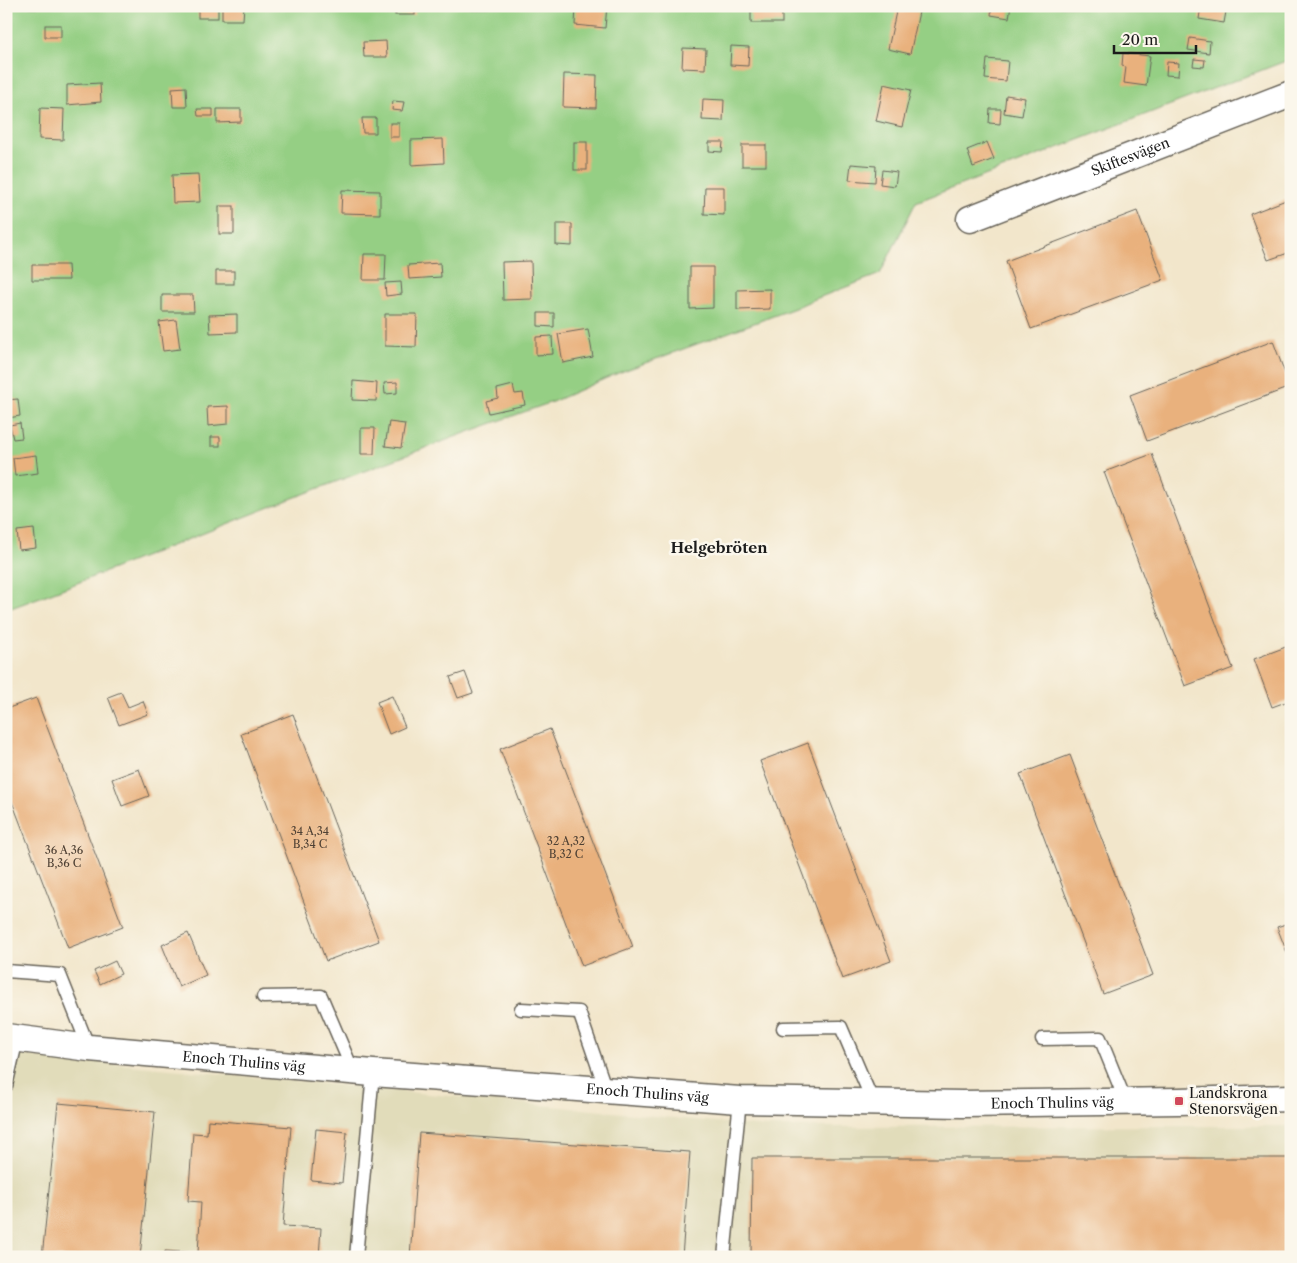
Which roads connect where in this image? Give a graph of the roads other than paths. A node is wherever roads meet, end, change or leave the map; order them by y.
1 (1291, 94) edge
2 (970, 219) dead end
3 (6, 971) edge
4 (263, 997) dead end
5 (521, 1009) dead end
6 (783, 1028) dead end
7 (12, 1038) edge
8 (1042, 1039) dead end
9 (89, 1048) junction
10 (363, 1072) junction
11 (6, 1086) edge
12 (606, 1090) junction
13 (1291, 1098) edge
14 (740, 1100) junction
15 (873, 1102) junction
16 (1126, 1102) junction
17 (356, 1257) edge
18 (724, 1257) edge

1 - 2 street, Skiftesvägen
3 - 9 lane
4 - 10 lane
5 - 12 lane
6 - 15 lane
7 - 9 street, Enoch Thulins väg
7 - 11 lane
8 - 16 lane
9 - 10 street, Enoch Thulins väg
10 - 12 street, Enoch Thulins väg
10 - 17 lane
12 - 14 street, Enoch Thulins väg
13 - 16 street, Enoch Thulins väg
14 - 15 street, Enoch Thulins väg
14 - 18 lane
15 - 16 street, Enoch Thulins väg

